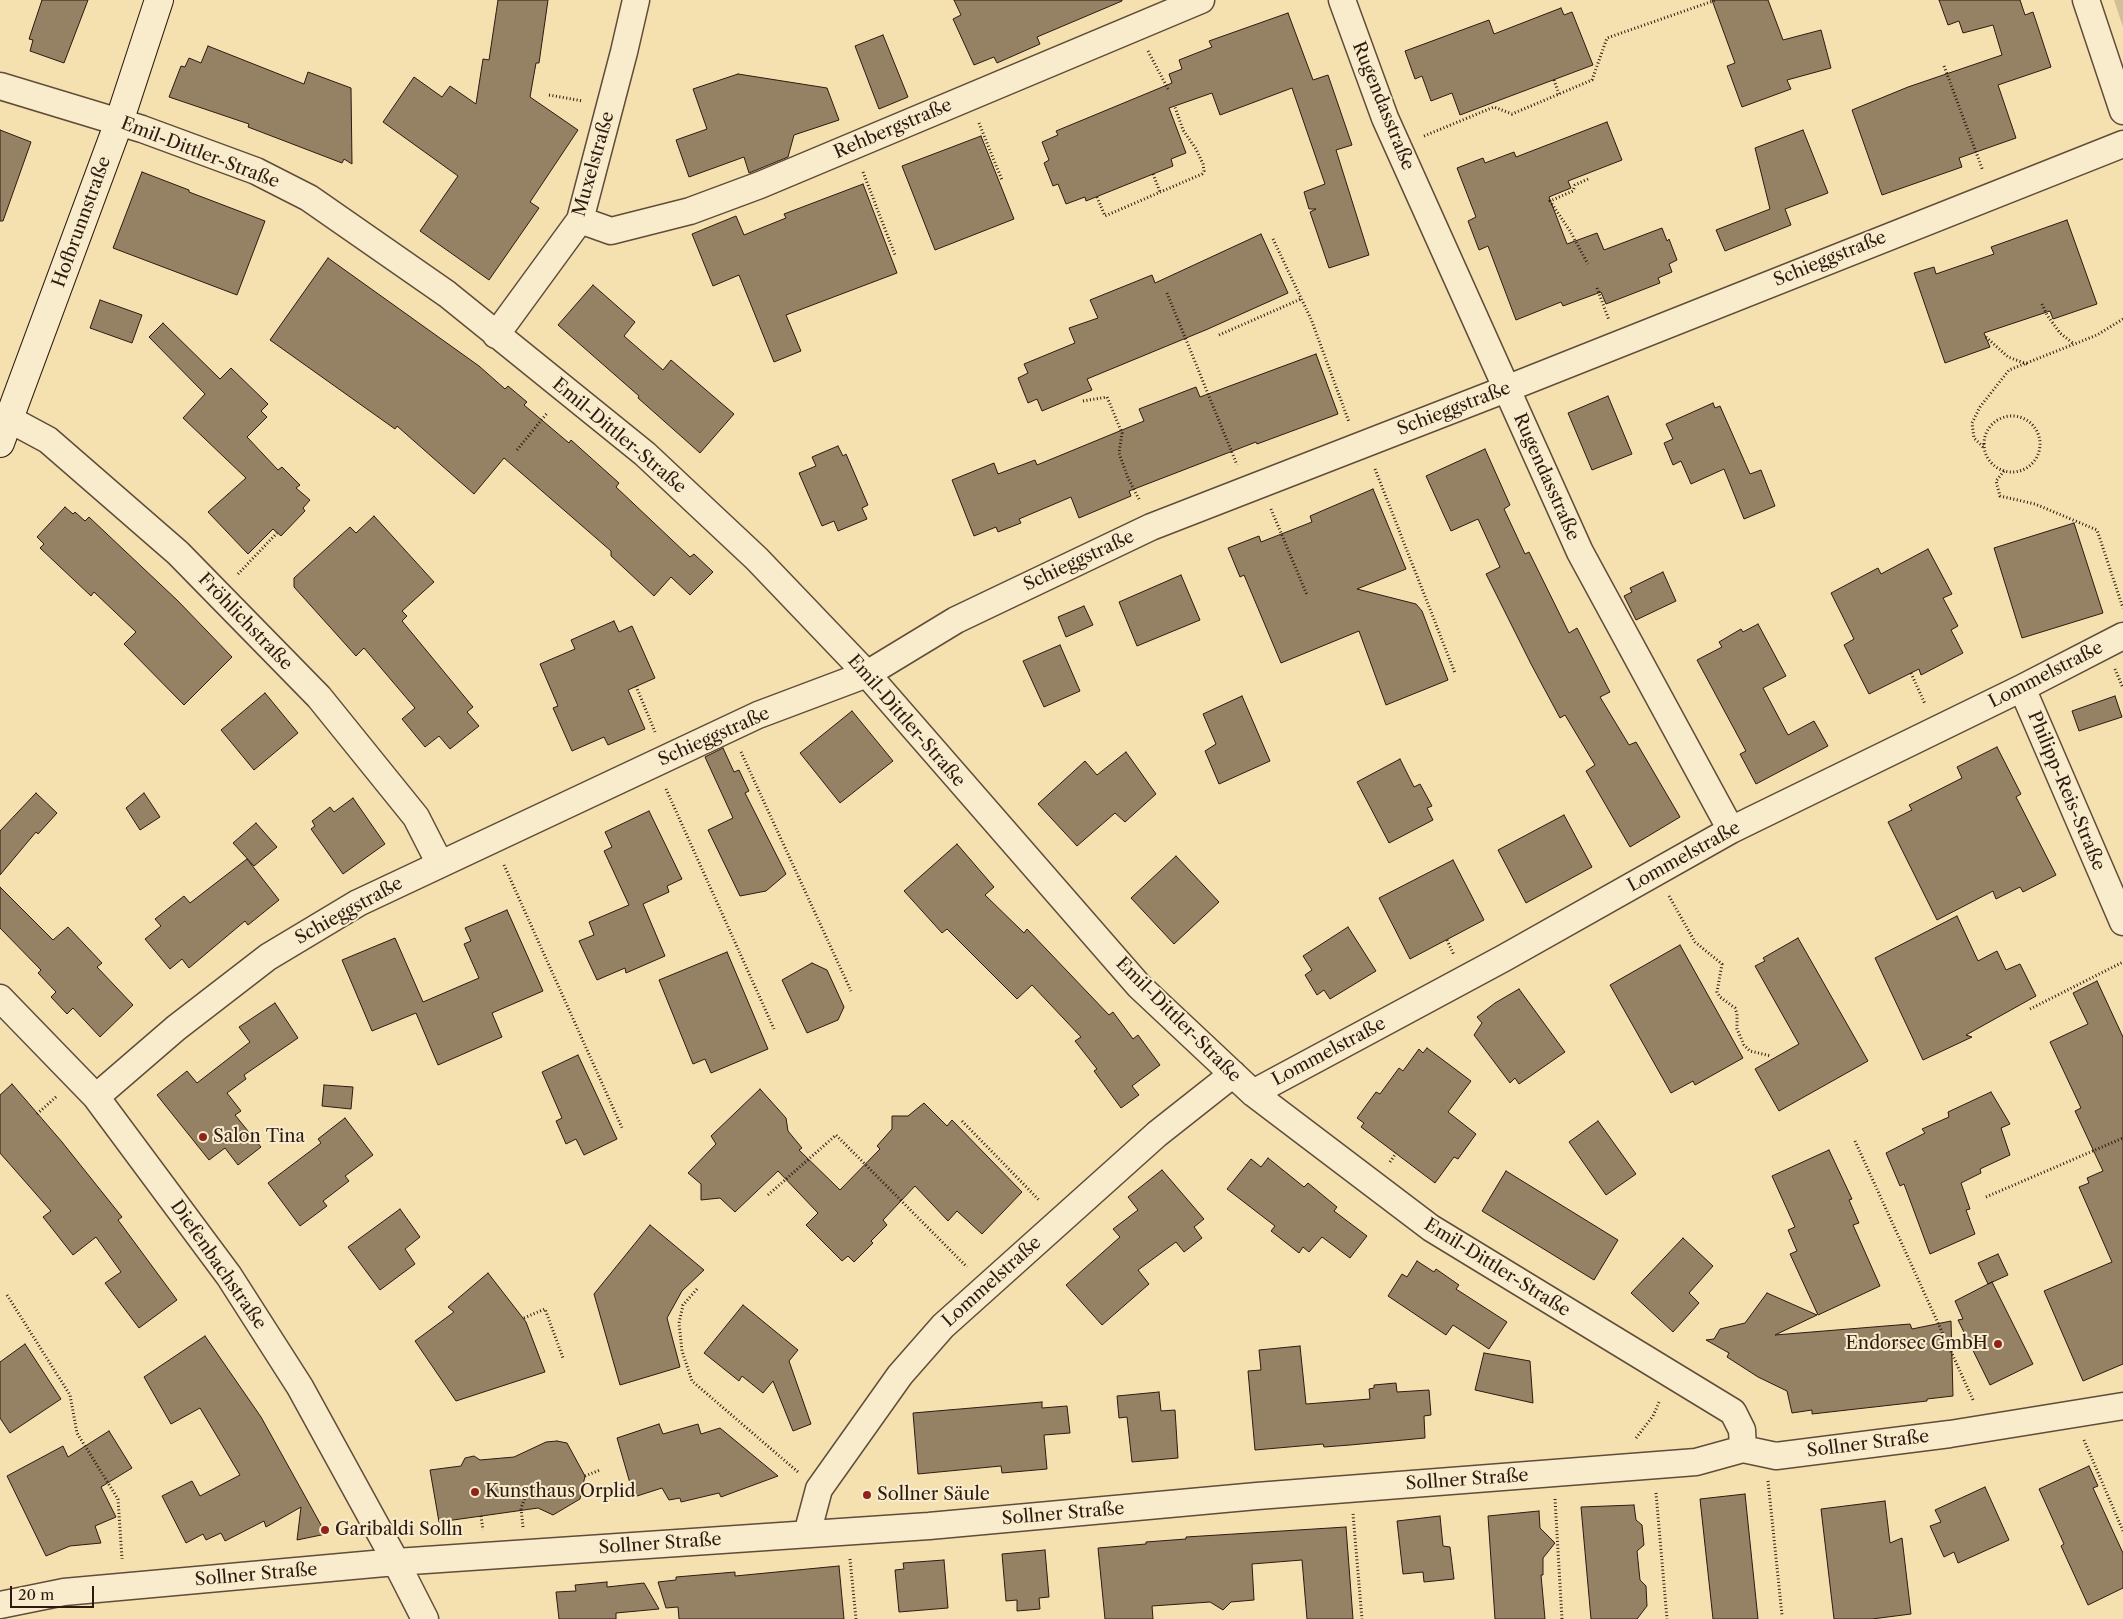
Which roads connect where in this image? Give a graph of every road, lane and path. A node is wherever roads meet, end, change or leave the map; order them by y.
1 (159, 0) edge
2 (636, 0) edge
3 (1201, 0) edge
4 (1342, 0) edge
5 (1716, 0) edge
6 (2086, 0) edge
7 (1139, 27) junction
8 (1944, 66) dead end
9 (1554, 80) dead end
10 (0, 86) edge
11 (1168, 89) dead end
12 (1559, 94) junction
13 (549, 95) dead end
14 (969, 97) junction
15 (610, 106) junction
16 (1175, 107) dead end
17 (2123, 111) edge
18 (119, 122) junction
19 (2123, 144) edge
20 (852, 146) junction
21 (1398, 146) junction
22 (1153, 174) dead end
23 (1588, 179) dead end
24 (1002, 180) dead end
25 (1160, 192) junction
26 (1992, 195) junction
27 (1097, 197) dead end
28 (580, 220) junction
29 (1273, 239) dead end
30 (895, 255) dead end
31 (1588, 264) dead end
32 (1597, 288) dead end
33 (1167, 293) dead end
34 (1301, 299) junction
35 (2042, 304) dead end
36 (2123, 319) edge
37 (496, 335) junction
38 (1219, 336) dead end
39 (1986, 338) dead end
40 (1618, 344) junction
41 (2074, 344) junction
42 (2028, 364) junction
43 (1506, 389) junction
44 (566, 390) junction
45 (1082, 401) dead end
46 (5, 431) edge
47 (1362, 444) junction
48 (1983, 447) junction
49 (517, 450) dead end
50 (2004, 471) junction
51 (1253, 486) junction
52 (1151, 527) junction
53 (277, 533) dead end
54 (238, 574) dead end
55 (1307, 595) dead end
56 (2123, 609) edge
57 (2123, 636) edge
58 (1455, 673) dead end
59 (1911, 673) dead end
60 (866, 674) junction
61 (636, 686) dead end
62 (2022, 688) junction
63 (1926, 707) dead end
64 (650, 719) dead end
65 (730, 729) junction
66 (655, 764) junction
67 (1731, 830) junction
68 (492, 839) junction
69 (440, 864) junction
70 (1656, 874) junction
71 (2123, 922) edge
72 (1447, 940) dead end
73 (1458, 962) dead end
74 (2123, 962) edge
75 (852, 991) dead end
76 (0, 998) edge
77 (2030, 1009) dead end
78 (774, 1029) dead end
79 (1771, 1056) dead end
80 (1233, 1074) junction
81 (1253, 1093) junction
82 (96, 1097) junction
83 (52, 1100) dead end
84 (37, 1114) dead end
85 (962, 1121) dead end
86 (623, 1130) dead end
87 (2123, 1138) edge
88 (1855, 1141) dead end
89 (768, 1195) dead end
90 (1986, 1197) dead end
91 (1059, 1221) junction
92 (986, 1287) junction
93 (697, 1288) dead end
94 (7, 1295) dead end
95 (524, 1318) dead end
96 (563, 1358) dead end
97 (1670, 1376) junction
98 (2123, 1406) edge
99 (2074, 1414) junction
100 (1986, 1428) junction
101 (1754, 1451) junction
102 (1654, 1465) junction
103 (1613, 1468) junction
104 (600, 1470) dead end
105 (1553, 1473) junction
106 (585, 1476) dead end
107 (819, 1489) junction
108 (1350, 1489) junction
109 (525, 1498) dead end
110 (521, 1508) dead end
111 (848, 1531) junction
112 (2123, 1532) edge
113 (808, 1534) junction
114 (396, 1562) junction
115 (123, 1587) junction
116 (1, 1600) edge
117 (1782, 1615) dead end
118 (424, 1619) edge
119 (856, 1619) edge
120 (1362, 1619) edge
121 (1562, 1619) edge
122 (1667, 1619) edge

1 - 18 street, Hofbrunnstraße
2 - 15 street, Muxelstraße
3 - 7 street, Rehbergstraße
4 - 21 street, Rugendasstraße
5 - 12 path
6 - 17 street
7 - 11 path
7 - 14 street, Rehbergstraße
8 - 26 path
9 - 12 path
10 - 18 street, Emil-Dittler-Straße
12 - 21 path
13 - 15 path
14 - 20 street, Rehbergstraße
14 - 24 path
15 - 28 street, Muxelstraße
16 - 25 path
18 - 37 street, Emil-Dittler-Straße
18 - 46 street, Hofbrunnstraße
19 - 26 street, Schieggstraße
20 - 28 street, Rehbergstraße
20 - 30 path
21 - 43 street, Rugendasstraße
22 - 25 path
23 - 31 path
25 - 27 path
26 - 40 street, Schieggstraße
28 - 37 street, Muxelstraße
29 - 34 path
32 - 40 path
33 - 51 path
34 - 38 path
34 - 47 path
35 - 41 path
36 - 41 path
37 - 44 street, Emil-Dittler-Straße
39 - 42 path
40 - 43 street, Schieggstraße
41 - 42 path
42 - 48 path
43 - 47 street, Schieggstraße
43 - 67 street, Rugendasstraße
44 - 49 path
44 - 60 street, Emil-Dittler-Straße
45 - 52 path
46 - 69 street, Fröhlichstraße
47 - 51 street, Schieggstraße
47 - 58 path
48 - 50 path
48 - 50 path
50 - 56 path
51 - 52 street, Schieggstraße
51 - 55 path
52 - 60 street, Schieggstraße
53 - 54 path
57 - 62 street, Lommelstraße
59 - 63 path
60 - 65 street, Schieggstraße
60 - 80 street, Emil-Dittler-Straße
61 - 64 path
62 - 67 street, Lommelstraße
62 - 71 street, Philipp-Reis-Straße
65 - 66 street, Schieggstraße
65 - 75 path
66 - 68 street, Schieggstraße
66 - 78 path
67 - 70 street, Lommelstraße
68 - 69 street, Schieggstraße
68 - 86 path
69 - 82 street, Schieggstraße
70 - 79 path
70 - 81 street, Lommelstraße
72 - 73 path
74 - 77 path
76 - 82 street, Diefenbachstraße
80 - 81 street, Emil-Dittler-Straße
80 - 91 street, Lommelstraße
81 - 97 street, Emil-Dittler-Straße
82 - 114 street, Diefenbachstraße
83 - 84 path
85 - 91 path
87 - 90 path
88 - 100 path
89 - 92 path
91 - 92 street, Lommelstraße
92 - 107 street, Lommelstraße
93 - 107 path
94 - 115 path
95 - 96 path
97 - 101 street, Emil-Dittler-Straße
97 - 103 path
98 - 99 street, Sollner Straße
99 - 100 street, Sollner Straße
99 - 112 path
100 - 101 street, Sollner Straße
101 - 102 street, Sollner Straße
101 - 117 path
102 - 103 street, Sollner Straße
102 - 122 path
103 - 105 street, Sollner Straße
104 - 106 path
105 - 108 street, Sollner Straße
105 - 121 path
107 - 113 street, Lommelstraße
108 - 111 street, Sollner Straße
108 - 120 path
109 - 110 path
111 - 113 street, Sollner Straße
111 - 119 path
113 - 114 street, Sollner Straße
114 - 115 street, Sollner Straße
114 - 118 street, Diefenbachstraße
115 - 116 street, Sollner Straße

